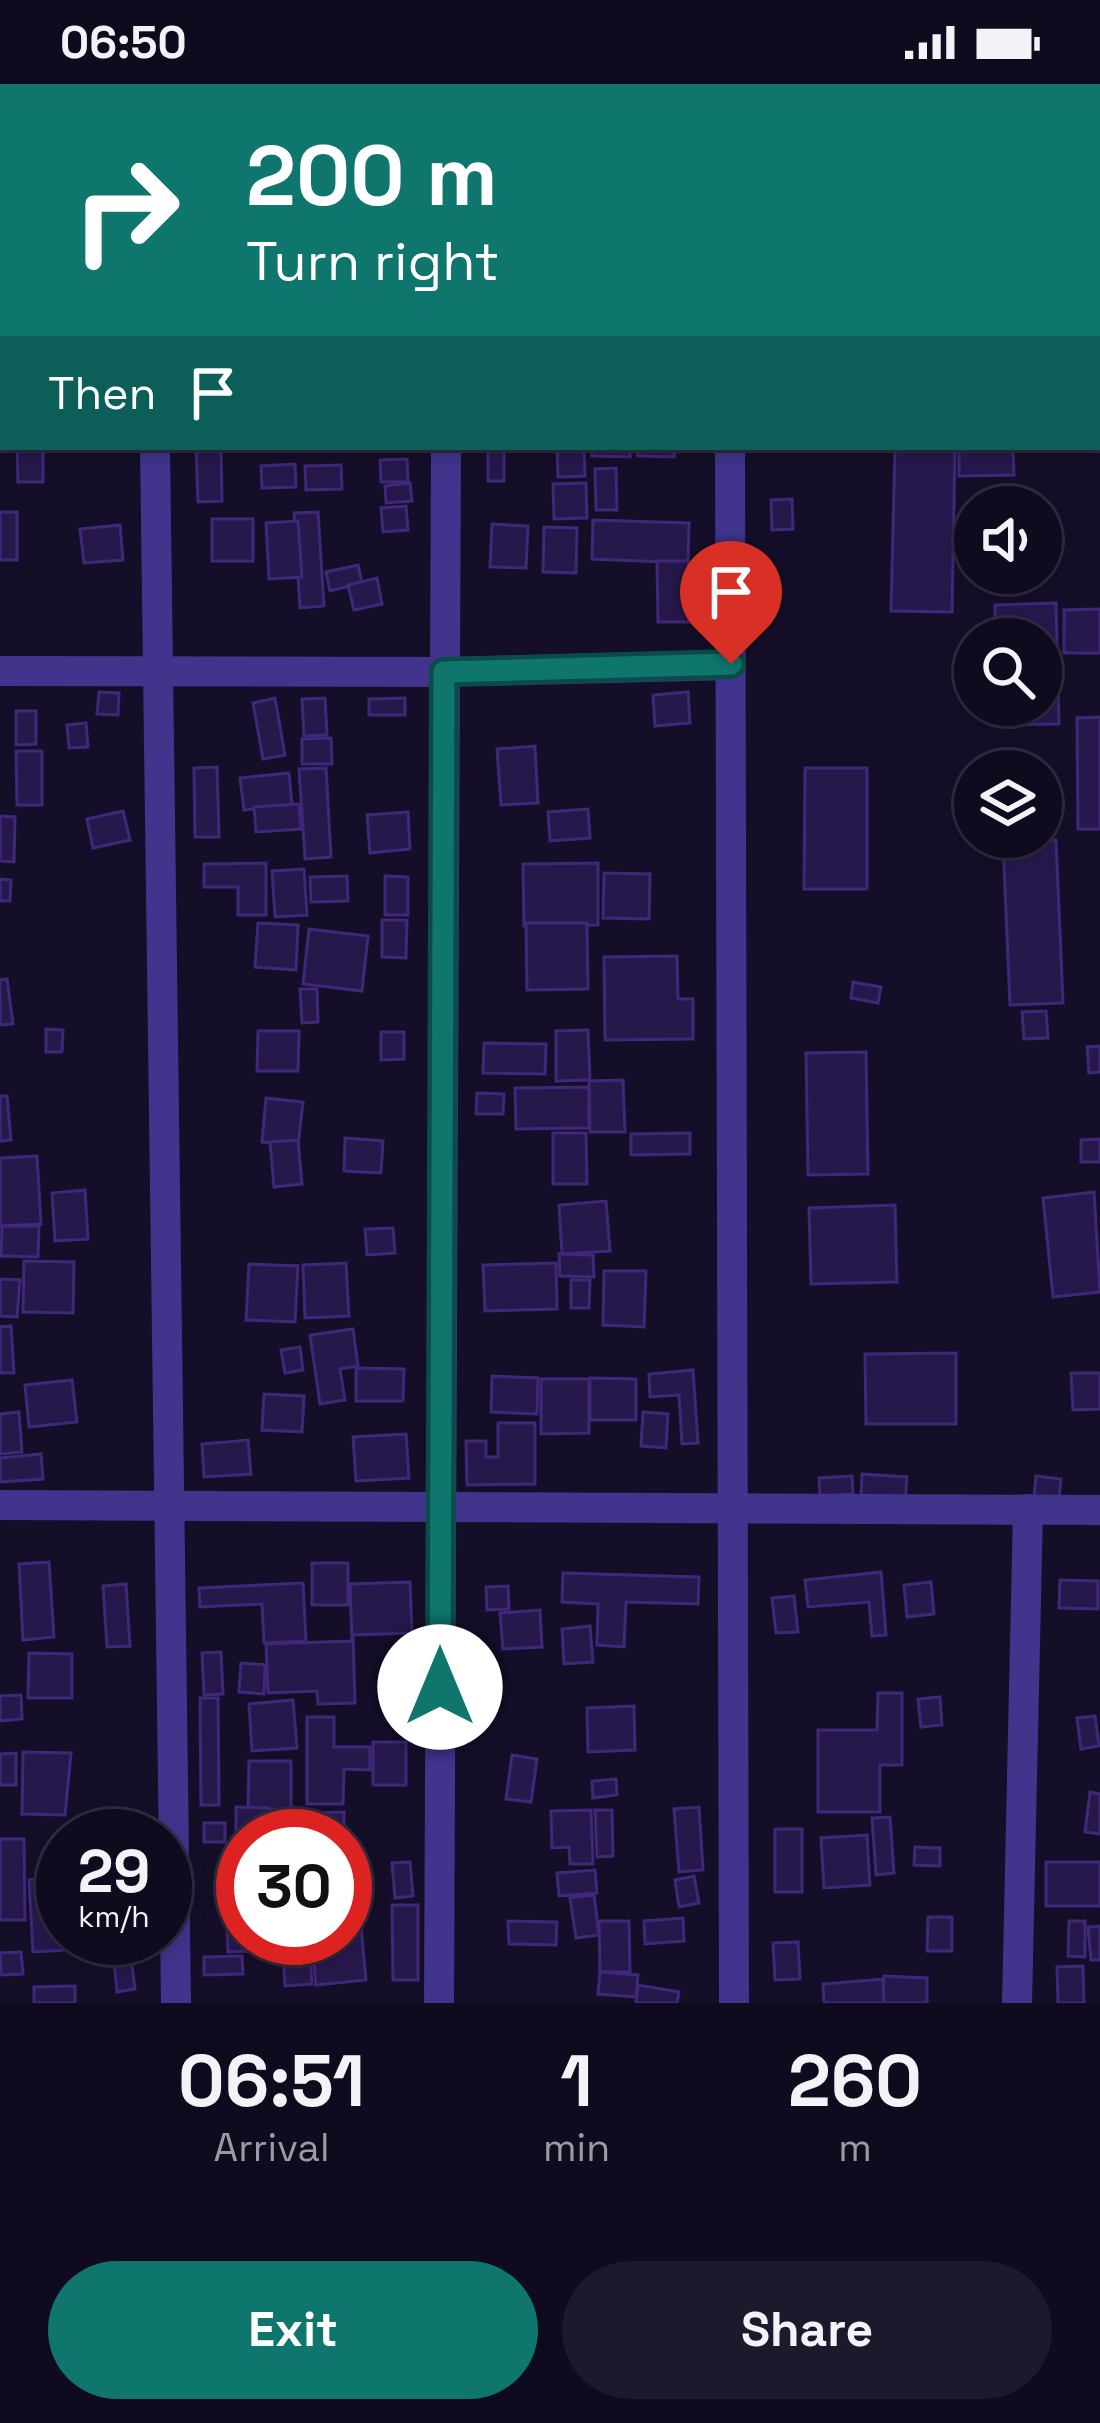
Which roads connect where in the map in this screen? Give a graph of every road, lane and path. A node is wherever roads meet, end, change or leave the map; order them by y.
1 (155, 450) edge
2 (446, 450) edge
3 (730, 450) edge
4 (731, 664) junction
5 (0, 671) edge
6 (157, 672) junction
7 (444, 672) junction
8 (0, 1504) edge
9 (168, 1505) junction
10 (441, 1507) junction
11 (733, 1508) junction
12 (1028, 1509) junction
13 (1100, 1510) edge
14 (176, 2003) edge
15 (440, 2003) edge
16 (734, 2003) edge
17 (1017, 2003) edge

1 - 6 street
2 - 7 street
3 - 4 street
4 - 7 street
4 - 11 street
5 - 6 street
6 - 7 street
6 - 9 street
7 - 10 street
8 - 9 street
9 - 10 street
9 - 14 street
10 - 11 street
10 - 15 street
11 - 12 street
11 - 16 street
12 - 13 street
12 - 17 street

